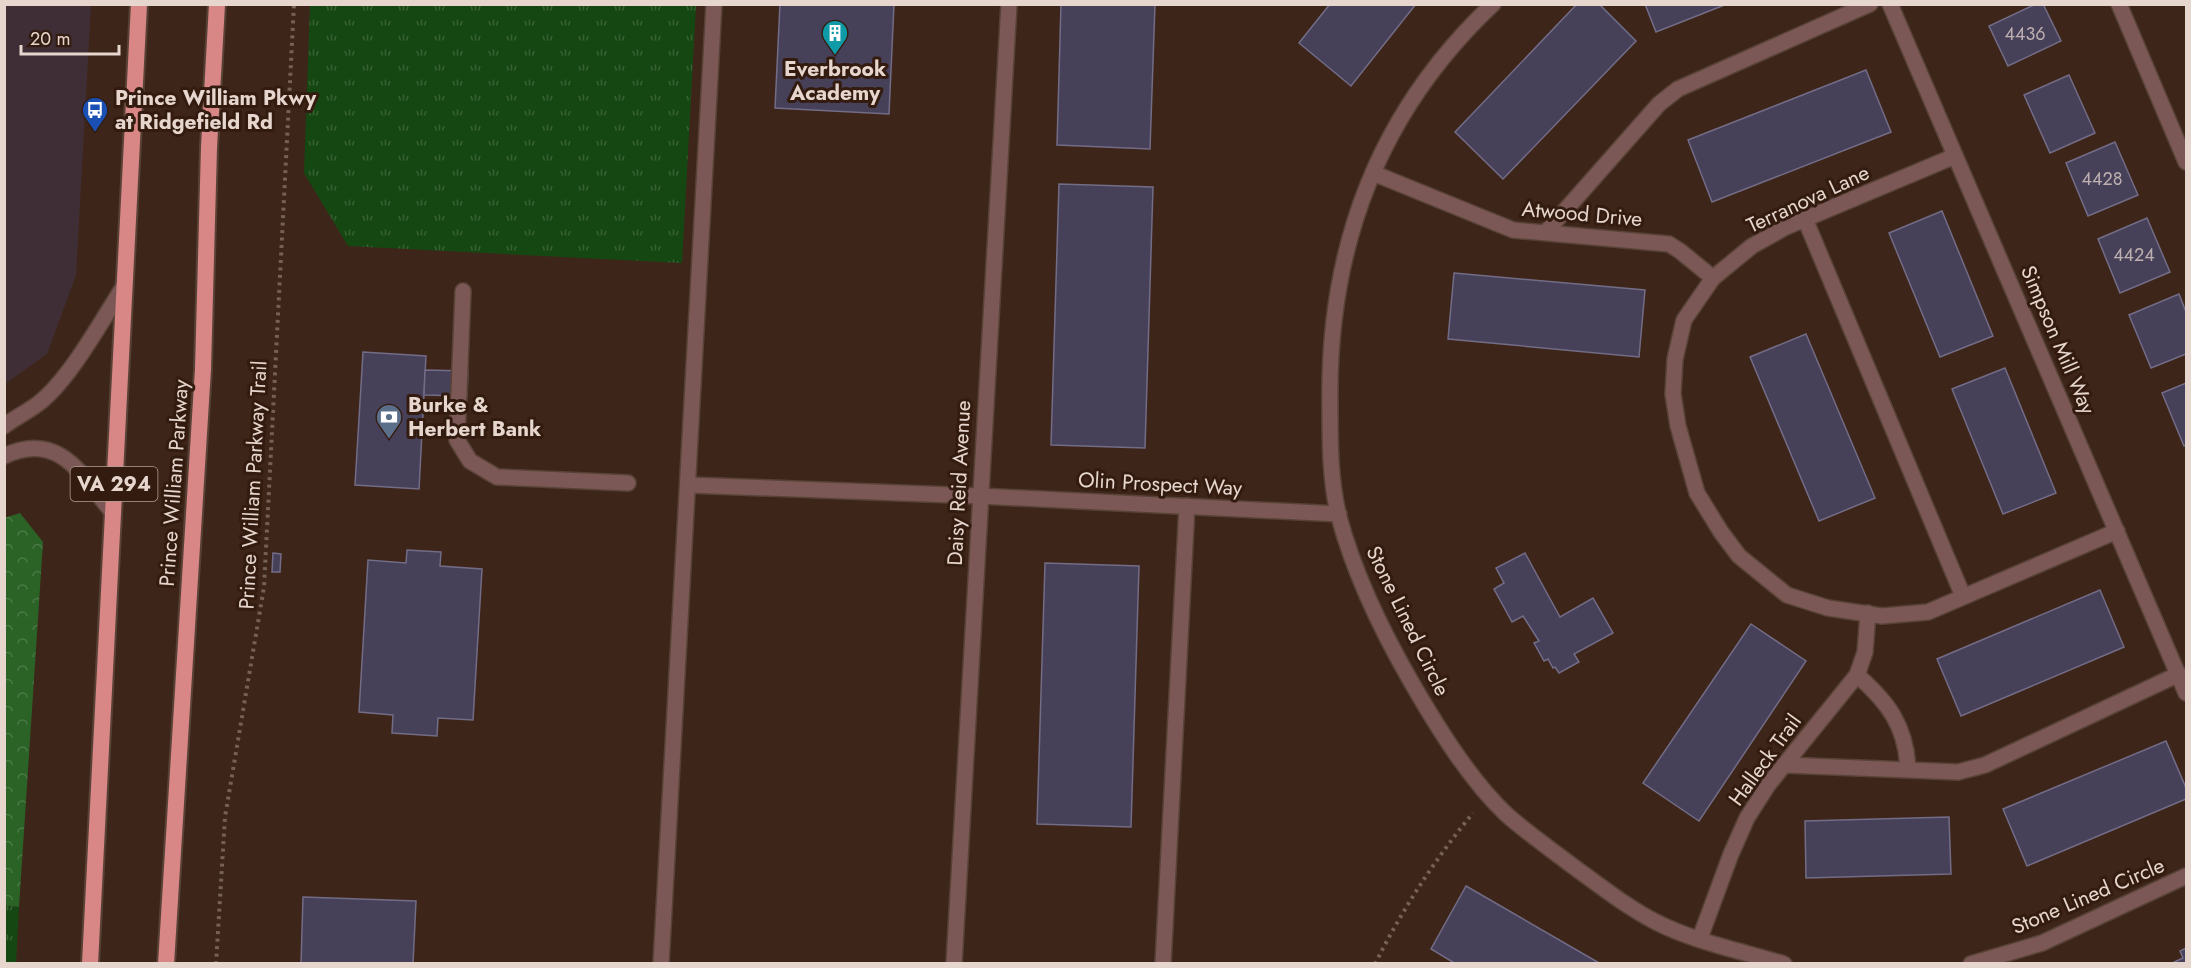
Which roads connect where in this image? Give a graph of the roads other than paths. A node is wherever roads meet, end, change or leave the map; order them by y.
1 (139, 4) edge
2 (217, 4) edge
3 (714, 4) edge
4 (1009, 4) edge
5 (1493, 4) edge
6 (1870, 4) edge
7 (1890, 4) edge
8 (2119, 4) edge
9 (1955, 156) junction
10 (2187, 162) edge
11 (1373, 173) junction
12 (1805, 219) junction
13 (1546, 232) junction
14 (1713, 278) junction
15 (124, 286) junction
16 (463, 291) dead end
17 (4, 426) edge
18 (4, 456) edge
19 (628, 483) dead end
20 (688, 485) junction
21 (980, 496) junction
22 (1187, 506) junction
23 (113, 513) junction
24 (1339, 514) junction
25 (2117, 531) junction
26 (1963, 596) junction
27 (1868, 614) junction
28 (2179, 674) junction
29 (1857, 675) junction
30 (2187, 693) edge
31 (1784, 765) junction
32 (1908, 769) junction
33 (2187, 876) edge
34 (1700, 938) junction
35 (90, 963) edge
36 (166, 963) edge
37 (662, 963) edge
38 (954, 963) edge
39 (1163, 963) edge
40 (1784, 963) edge
41 (1971, 963) edge

1 - 15 highway, VA 294
2 - 36 highway, Prince William Parkway
3 - 20 street
4 - 21 street, Daisy Reid Avenue
5 - 11 street, Stone Lined Circle
6 - 13 street
7 - 9 street, Simpson Mill Way
8 - 10 street
9 - 12 street, Terranova Lane
9 - 25 street, Simpson Mill Way
11 - 13 street, Atwood Drive
11 - 24 street, Stone Lined Circle
12 - 14 street, Terranova Lane
12 - 26 street
13 - 14 street, Atwood Drive
14 - 27 street, Terranova Lane
15 - 17 street
15 - 23 highway, VA 294
16 - 19 street
18 - 23 street
20 - 21 street, Olin Prospect Way
20 - 37 street
21 - 22 street, Olin Prospect Way
21 - 38 street, Daisy Reid Avenue
22 - 24 street, Olin Prospect Way
22 - 39 street
23 - 35 highway, VA 294
24 - 34 street, Stone Lined Circle
25 - 26 street, Terranova Lane
25 - 28 street, Simpson Mill Way
26 - 27 street, Terranova Lane
27 - 29 street, Halleck Trail
28 - 30 street, Simpson Mill Way
28 - 32 street
29 - 31 street, Halleck Trail
29 - 32 street
31 - 32 street
31 - 34 street, Halleck Trail
33 - 41 street, Stone Lined Circle
34 - 40 street, Stone Lined Circle

